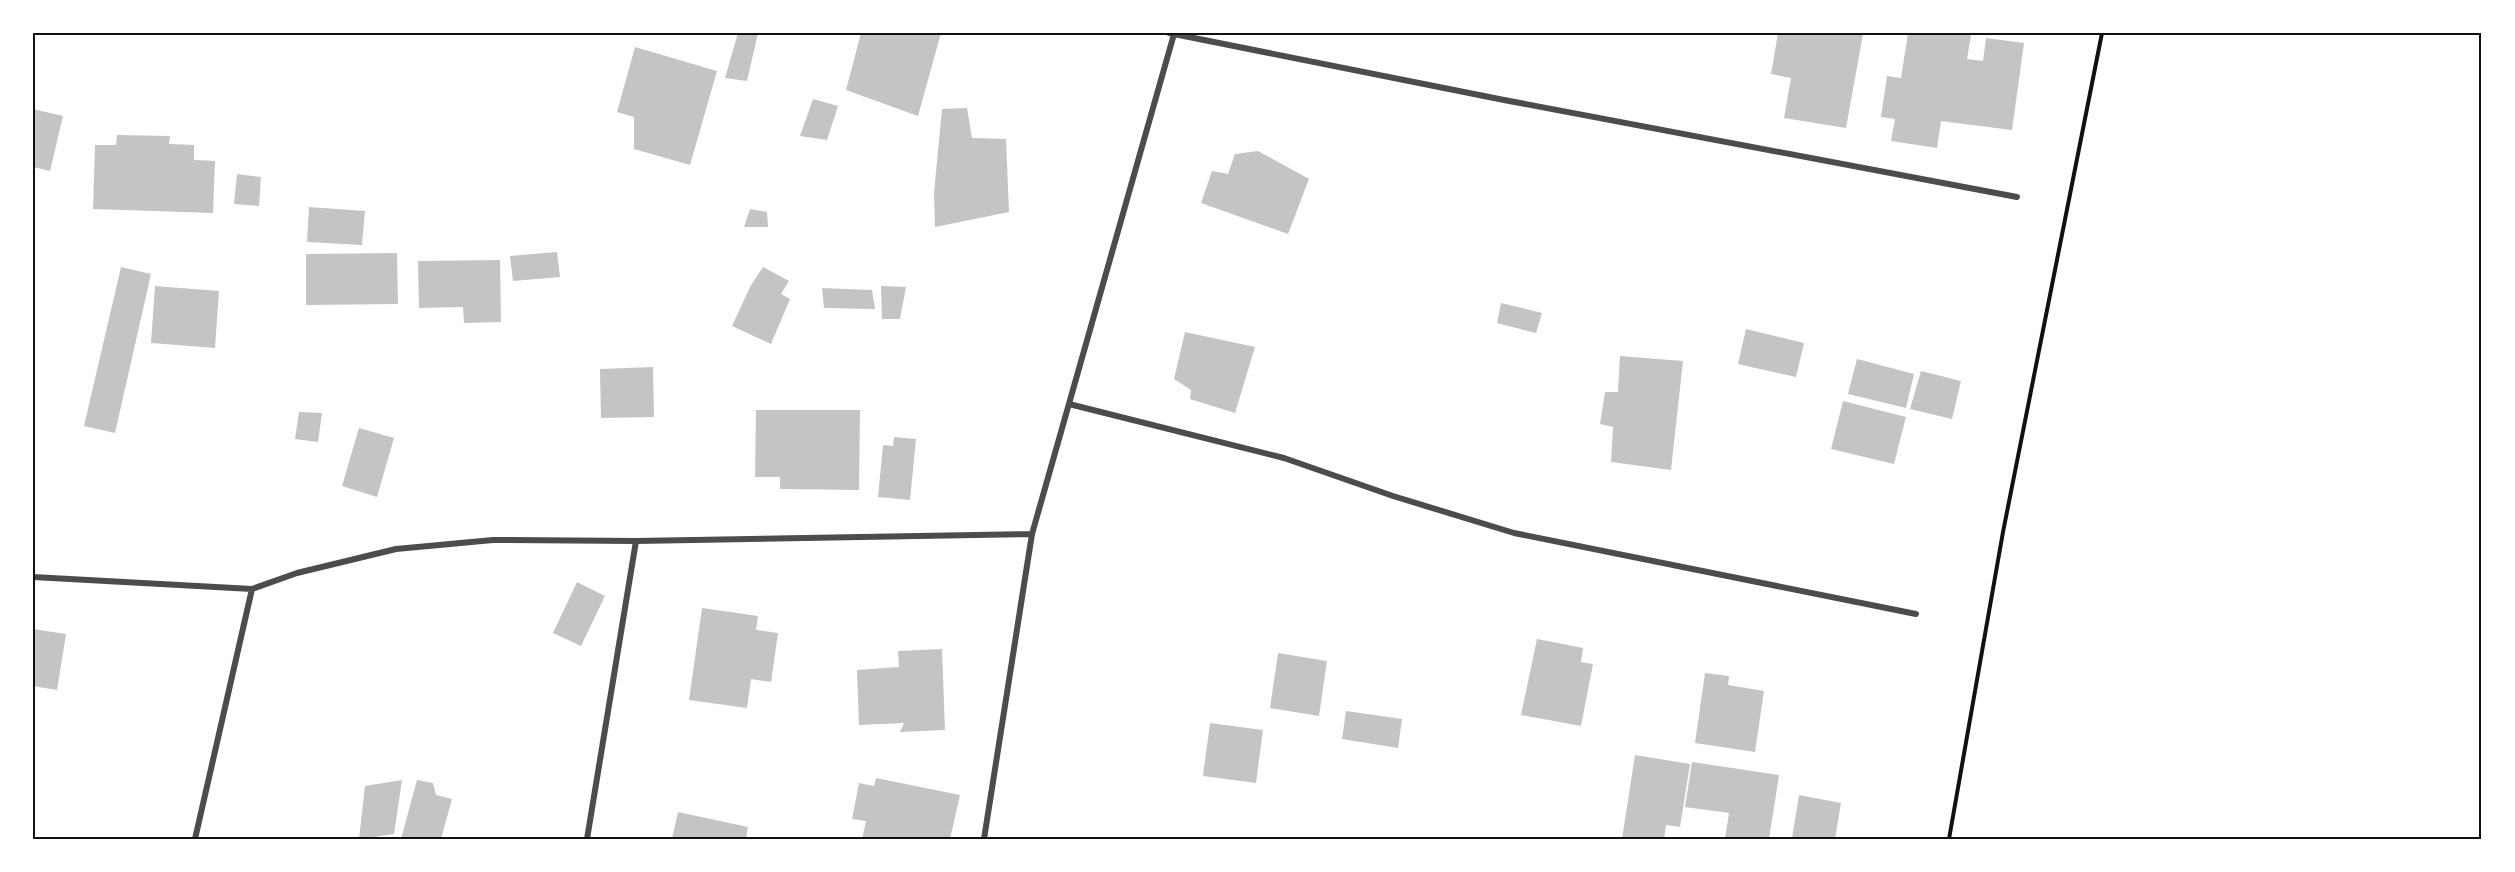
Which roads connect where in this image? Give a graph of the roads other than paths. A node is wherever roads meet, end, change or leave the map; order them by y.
1 (1172, 34) edge
2 (2017, 197) dead end
3 (1069, 404) junction
4 (1032, 534) junction
5 (636, 541) junction
6 (33, 577) edge
7 (252, 589) junction
8 (1916, 614) dead end
9 (195, 839) edge
10 (586, 839) edge
11 (984, 839) edge

1 - 2 street
1 - 3 street
3 - 4 street
3 - 8 street
4 - 5 street
4 - 11 street
5 - 7 street
5 - 10 street
6 - 7 street
7 - 9 street

